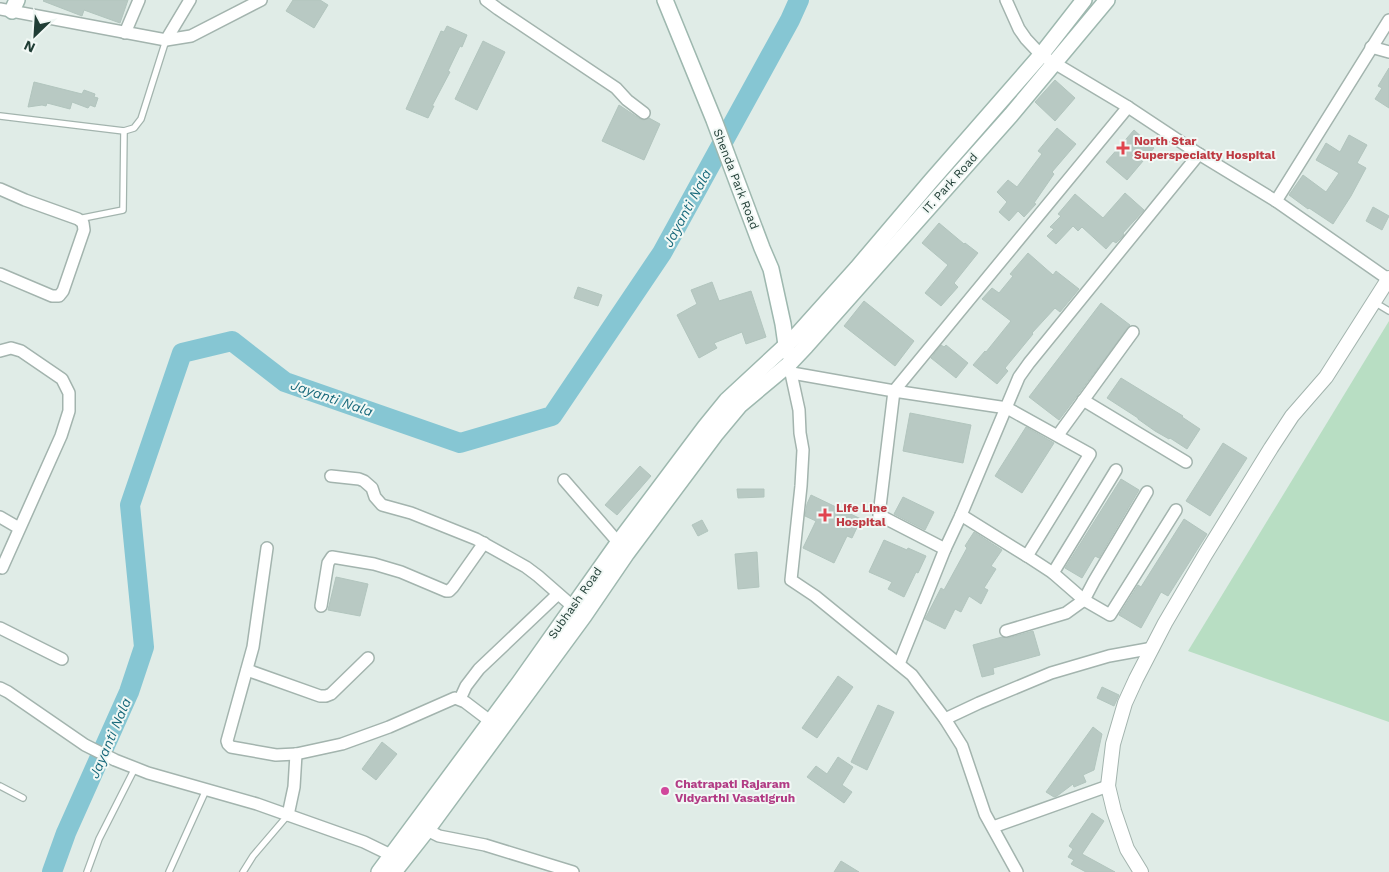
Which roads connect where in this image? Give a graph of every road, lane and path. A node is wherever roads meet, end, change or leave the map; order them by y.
1 (139, 0) edge
2 (190, 0) edge
3 (261, 0) edge
4 (486, 0) edge
5 (664, 0) edge
6 (1006, 0) edge
7 (1084, 0) edge
8 (1107, 0) edge
9 (10, 7) edge
10 (1389, 20) edge
11 (125, 33) junction
12 (166, 40) junction
13 (1371, 47) junction
14 (1389, 52) edge
15 (1048, 59) junction
16 (1128, 107) junction
17 (644, 113) dead end
18 (0, 116) edge
19 (124, 131) junction
20 (1199, 154) junction
21 (0, 189) edge
22 (1276, 201) junction
23 (78, 219) junction
24 (0, 274) edge
25 (1389, 278) edge
26 (1374, 302) junction
27 (1389, 311) edge
28 (1133, 332) dead end
29 (785, 346) junction
30 (0, 351) edge
31 (790, 368) junction
32 (894, 391) junction
33 (1083, 400) junction
34 (1007, 408) junction
35 (1058, 435) junction
36 (1186, 462) dead end
37 (1116, 470) dead end
38 (331, 476) dead end
39 (564, 480) dead end
40 (1147, 492) dead end
41 (1176, 510) dead end
42 (962, 515) junction
43 (0, 517) edge
44 (19, 528) junction
45 (484, 543) junction
46 (267, 548) dead end
47 (622, 548) junction
48 (945, 550) junction
49 (1027, 556) junction
50 (2, 568) dead end
51 (1052, 573) junction
52 (558, 594) junction
53 (1084, 600) junction
54 (321, 606) dead end
55 (578, 611) junction
56 (0, 628) edge
57 (1006, 631) dead end
58 (1153, 648) junction
59 (368, 658) dead end
60 (62, 659) dead end
61 (899, 664) junction
62 (247, 670) junction
63 (0, 688) edge
64 (460, 699) junction
65 (945, 719) junction
66 (488, 731) junction
67 (296, 754) junction
68 (135, 768) junction
69 (0, 786) edge
70 (1108, 786) junction
71 (206, 790) junction
72 (23, 798) dead end
73 (288, 815) junction
74 (992, 827) junction
75 (427, 830) junction
76 (396, 863) edge
77 (569, 871) edge
78 (87, 872) edge
79 (169, 872) edge
80 (243, 872) edge
81 (379, 872) edge
82 (1017, 872) edge
83 (1140, 872) edge

1 - 11 street
2 - 12 street
3 - 12 street
4 - 17 street
5 - 29 main road, Shenda Park Road
6 - 15 street
7 - 15 main road, IT. Park Road
8 - 15 main road, IT. Park Road
9 - 11 street
10 - 13 street
11 - 12 street
12 - 19 lane
13 - 14 street
13 - 22 street
15 - 16 street
15 - 29 main road, IT. Park Road
15 - 31 main road, IT. Park Road
16 - 20 street
16 - 32 street
18 - 19 lane
19 - 23 lane
20 - 22 street
20 - 34 street
21 - 23 street
22 - 25 street
23 - 24 street
25 - 26 street
26 - 27 lane
26 - 58 street
28 - 33 street
29 - 31 main road, Shenda Park Road
29 - 47 main road, Subhash Road
30 - 44 street
31 - 32 street
31 - 47 main road, Subhash Road
31 - 61 street
32 - 34 street
32 - 48 street
33 - 35 street
33 - 36 street
34 - 35 street
34 - 42 street
35 - 49 street
37 - 51 street
38 - 45 street
39 - 47 street
40 - 53 street
41 - 53 street
42 - 48 street
42 - 49 street
43 - 44 street
44 - 50 street
45 - 52 street
45 - 54 street
46 - 62 street
47 - 55 main road, Subhash Road
48 - 61 street
49 - 51 street
51 - 53 street
52 - 55 street
52 - 64 street
53 - 57 street
55 - 66 main road, Subhash Road
56 - 60 street
58 - 65 street
58 - 70 street
59 - 62 street
61 - 65 street
62 - 67 street
63 - 68 street
64 - 66 street
64 - 67 street
65 - 74 street
66 - 75 main road, Subhash Road
66 - 76 main road, Subhash Road
67 - 73 street
68 - 71 street
68 - 78 lane
69 - 72 lane
70 - 74 street
70 - 83 street
71 - 73 street
71 - 79 lane
73 - 76 street
73 - 80 lane
74 - 82 street
75 - 76 main road, Subhash Road
75 - 77 street
76 - 81 main road, Subhash Road

